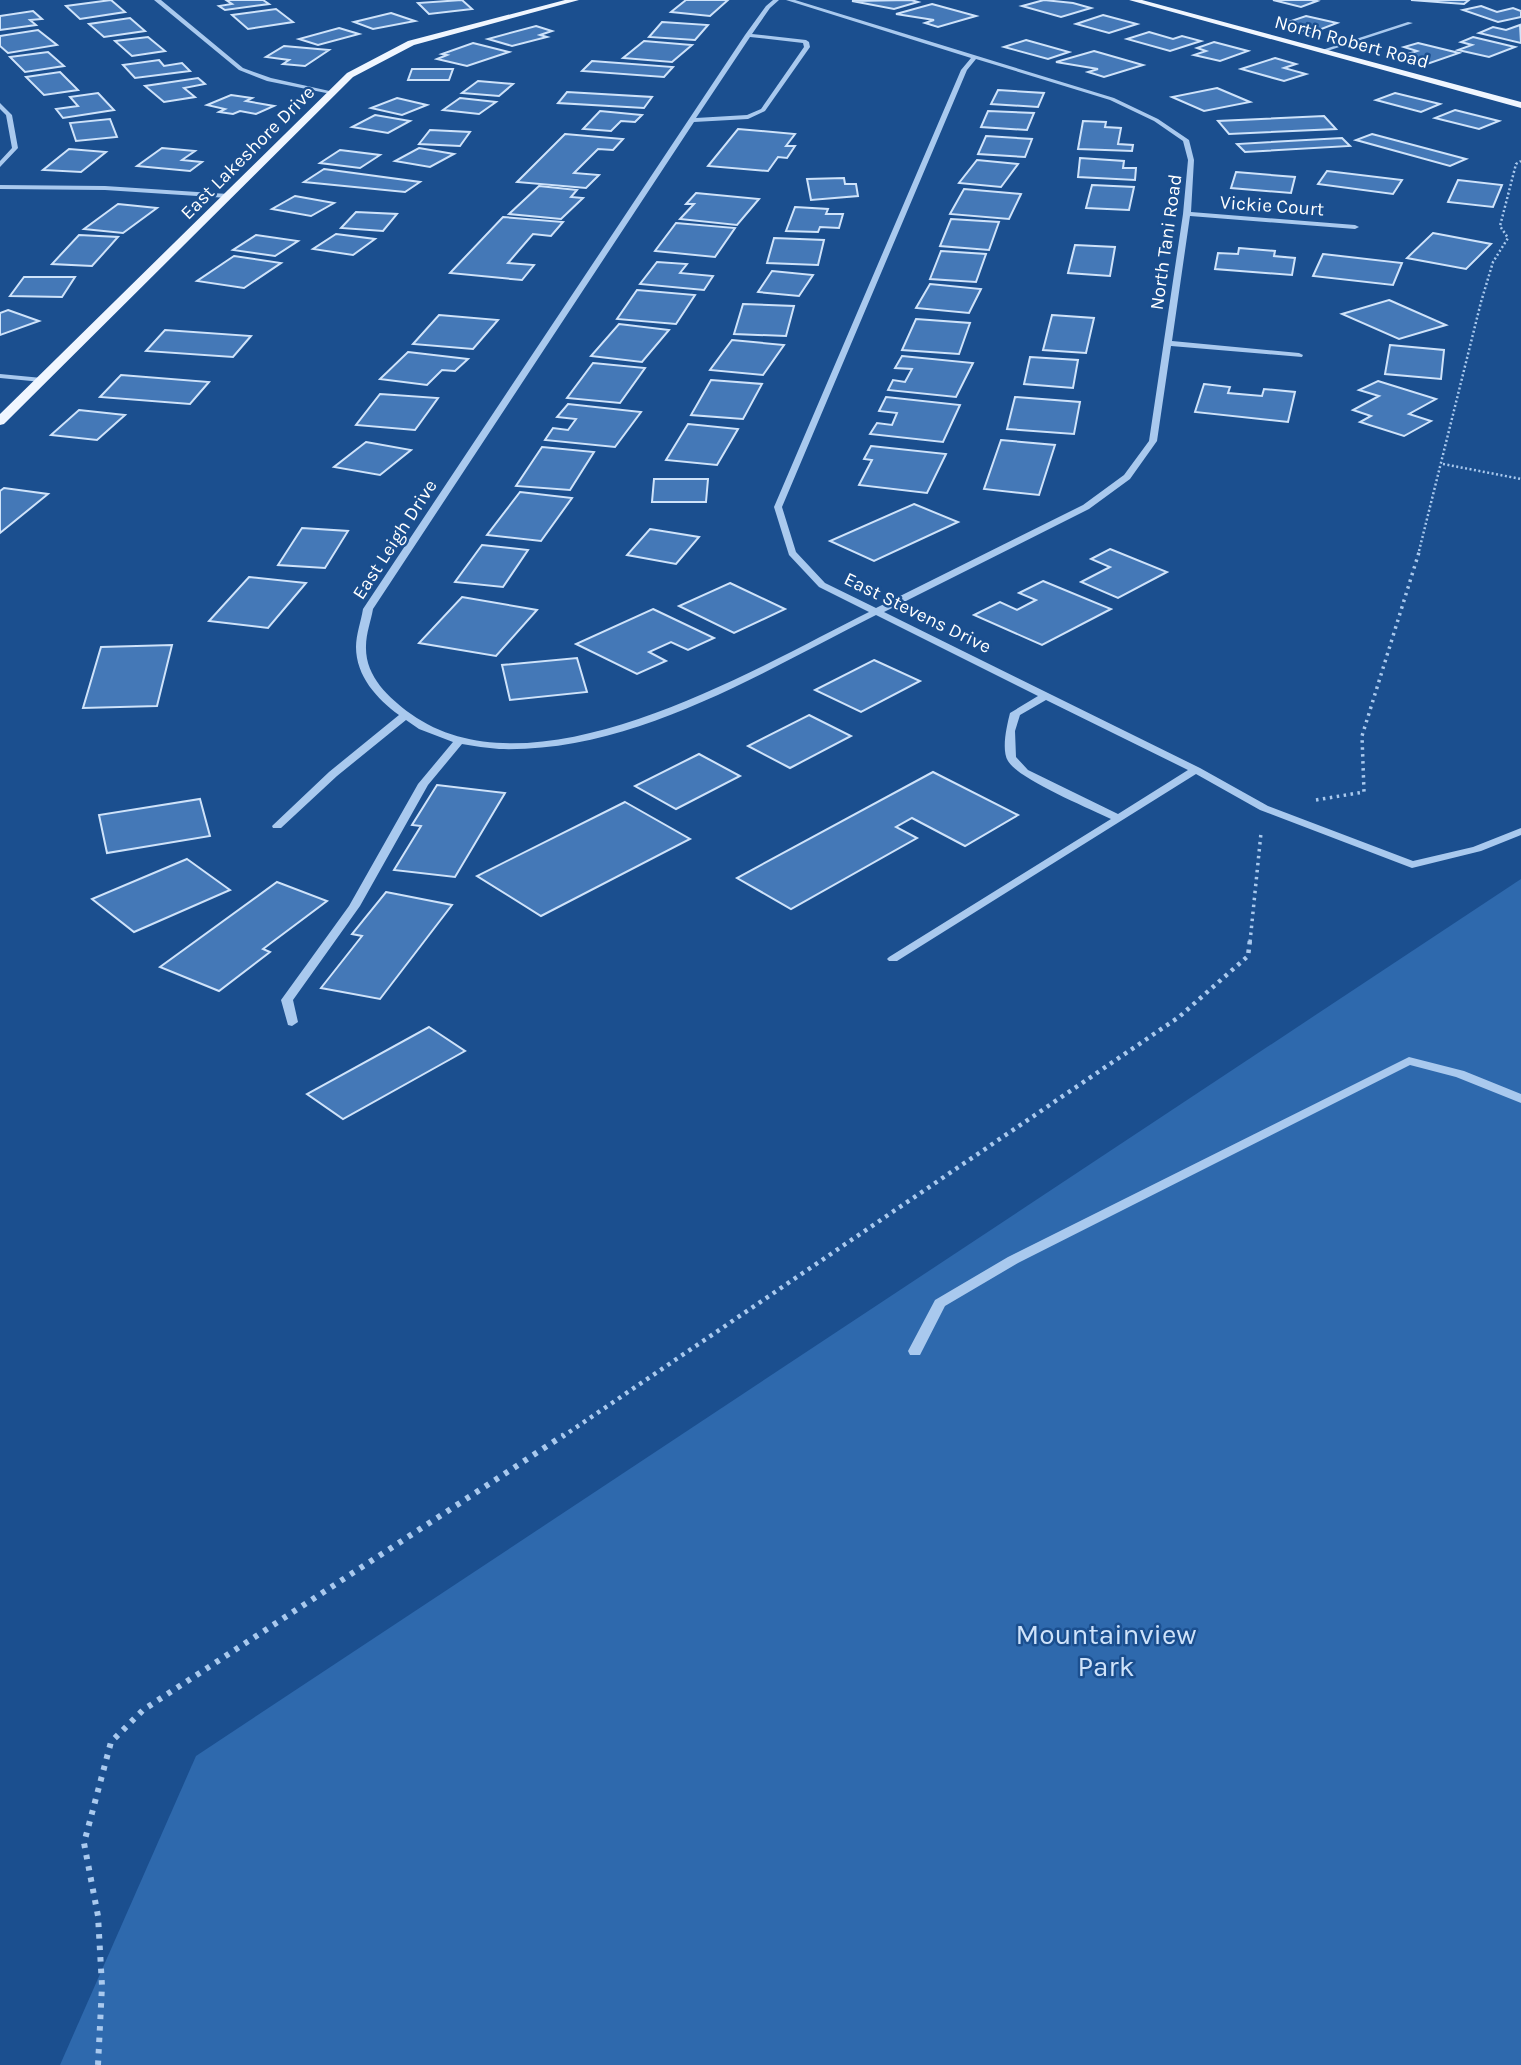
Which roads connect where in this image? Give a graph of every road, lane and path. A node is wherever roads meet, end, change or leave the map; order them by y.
1 (157, 0) edge
2 (575, 0) edge
3 (776, 0) edge
4 (789, 0) edge
5 (1133, 0) edge
6 (1410, 23) dead end
7 (748, 35) junction
8 (1322, 51) junction
9 (975, 56) junction
10 (331, 92) junction
11 (0, 105) edge
12 (1521, 105) edge
13 (692, 120) junction
14 (1521, 161) edge
15 (0, 165) edge
16 (0, 187) edge
17 (228, 196) junction
18 (1187, 214) junction
19 (1356, 228) dead end
20 (1167, 343) junction
21 (1299, 355) dead end
22 (0, 376) edge
23 (42, 380) junction
24 (0, 421) edge
25 (1443, 464) junction
26 (1521, 479) edge
27 (876, 613) junction
28 (1047, 695) junction
29 (404, 716) junction
30 (459, 740) junction
31 (1196, 770) junction
32 (1314, 800) dead end
33 (1264, 808) junction
34 (1118, 818) junction
35 (277, 826) dead end
36 (1521, 831) edge
37 (893, 959) dead end
38 (292, 1022) dead end
39 (1521, 1100) edge
40 (915, 1351) dead end
41 (98, 2065) edge

1 - 10 street
2 - 10 main road, East Lakeshore Drive
3 - 7 street, East Leigh Drive
4 - 9 street, North Tani Road
5 - 8 main road, North Robert Road
6 - 8 street
7 - 13 street, East Leigh Drive
7 - 13 street
8 - 12 main road, North Robert Road
9 - 18 street, North Tani Road
9 - 27 street, East Stevens Drive
10 - 17 main road, East Lakeshore Drive
11 - 15 street
13 - 29 street, East Leigh Drive
14 - 25 path
16 - 17 street
17 - 23 main road, East Lakeshore Drive
18 - 19 street, Vickie Court
18 - 20 street, North Tani Road
20 - 21 street
20 - 27 street, North Tani Road
22 - 23 street
23 - 24 main road, East Lakeshore Drive
25 - 26 path
25 - 32 path
27 - 28 street, East Stevens Drive
27 - 30 street, East Leigh Drive
28 - 31 street, East Stevens Drive
28 - 34 street
29 - 30 street, East Leigh Drive
29 - 35 street
30 - 38 street
31 - 33 street, East Stevens Drive
31 - 34 street
33 - 36 street, East Stevens Drive
33 - 41 path
34 - 37 street
39 - 40 street

